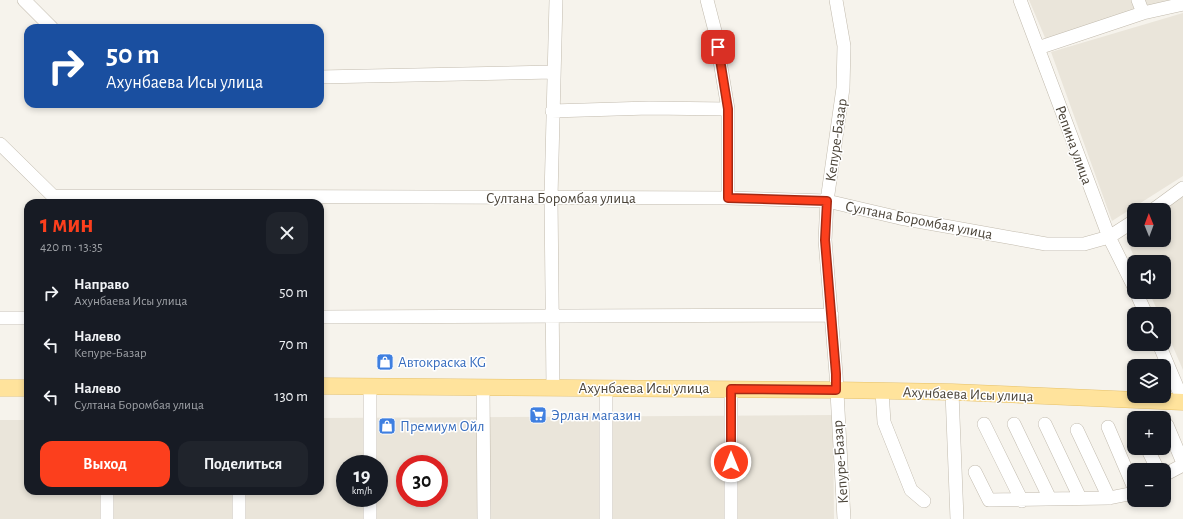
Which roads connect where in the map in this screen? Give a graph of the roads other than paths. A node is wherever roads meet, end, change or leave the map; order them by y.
1 (24, 0) edge
2 (556, 0) edge
3 (707, 0) edge
4 (836, 0) edge
5 (1020, 0) edge
6 (1138, 0) edge
7 (1183, 4) edge
8 (1142, 13) junction
9 (48, 24) edge
10 (1038, 48) junction
11 (554, 72) junction
12 (324, 77) edge
13 (728, 109) junction
14 (552, 112) junction
15 (0, 144) edge
16 (1183, 188) edge
17 (551, 197) junction
18 (728, 198) junction
19 (827, 201) junction
20 (1163, 203) edge
21 (1127, 226) edge
22 (1109, 237) junction
23 (1127, 273) edge
24 (832, 315) junction
25 (552, 316) junction
26 (324, 317) edge
27 (0, 318) edge
28 (24, 318) edge
29 (1162, 351) edge
30 (324, 386) edge
31 (370, 386) junction
32 (483, 387) junction
33 (0, 388) edge
34 (24, 388) edge
35 (553, 388) junction
36 (606, 388) junction
37 (731, 389) junction
38 (836, 390) junction
39 (882, 391) junction
40 (952, 392) junction
41 (1183, 402) edge
42 (984, 424) dead end
43 (1014, 424) dead end
44 (1045, 424) dead end
45 (1108, 427) dead end
46 (1077, 430) dead end
47 (1171, 435) edge
48 (370, 455) edge
49 (1183, 464) edge
50 (1171, 471) edge
51 (975, 472) dead end
52 (1127, 472) edge
53 (1127, 494) edge
54 (107, 495) edge
55 (239, 495) edge
56 (1080, 498) junction
57 (1109, 498) junction
58 (1050, 499) junction
59 (924, 501) dead end
60 (1022, 501) junction
61 (370, 507) edge
62 (107, 519) edge
63 (239, 519) edge
64 (370, 519) edge
65 (484, 519) edge
66 (606, 519) edge
67 (731, 519) edge
68 (844, 519) edge
69 (956, 519) edge

1 - 9 street
2 - 11 street
3 - 13 street
4 - 19 street, Кепуре-Базар
5 - 10 street, Репина улица
6 - 8 street
7 - 8 street
8 - 10 street
10 - 22 street, Репина улица
11 - 12 street
11 - 14 street
13 - 14 street
13 - 18 street
14 - 17 street
15 - 17 street, Султана Боромбая улица
16 - 20 street
17 - 18 street, Султана Боромбая улица
17 - 25 street
18 - 19 street, Султана Боромбая улица
19 - 22 street, Султана Боромбая улица
19 - 24 street, Кепуре-Базар
21 - 22 street, Султана Боромбая улица
22 - 23 street, Репина улица
24 - 25 street
24 - 38 street, Кепуре-Базар
25 - 26 street
25 - 35 street
27 - 28 street
29 - 41 street
30 - 31 main road, Ахунбаева Исы улица
31 - 32 main road, Ахунбаева Исы улица
31 - 48 street
32 - 35 main road, Ахунбаева Исы улица
32 - 65 street
33 - 34 main road
35 - 36 main road, Ахунбаева Исы улица
36 - 37 main road, Ахунбаева Исы улица
36 - 66 street
37 - 38 main road, Ахунбаева Исы улица
37 - 67 street
38 - 39 main road, Ахунбаева Исы улица
38 - 68 street, Кепуре-Базар
39 - 40 main road, Ахунбаева Исы улица
39 - 59 street
40 - 41 main road, Ахунбаева Исы улица
40 - 69 street
42 - 60 street
43 - 58 street
44 - 56 street
45 - 52 street
46 - 57 street
47 - 49 street
49 - 50 street
51 - 60 street
53 - 57 street
54 - 62 street
55 - 63 street
56 - 57 street
56 - 58 street
58 - 60 street
61 - 64 street

